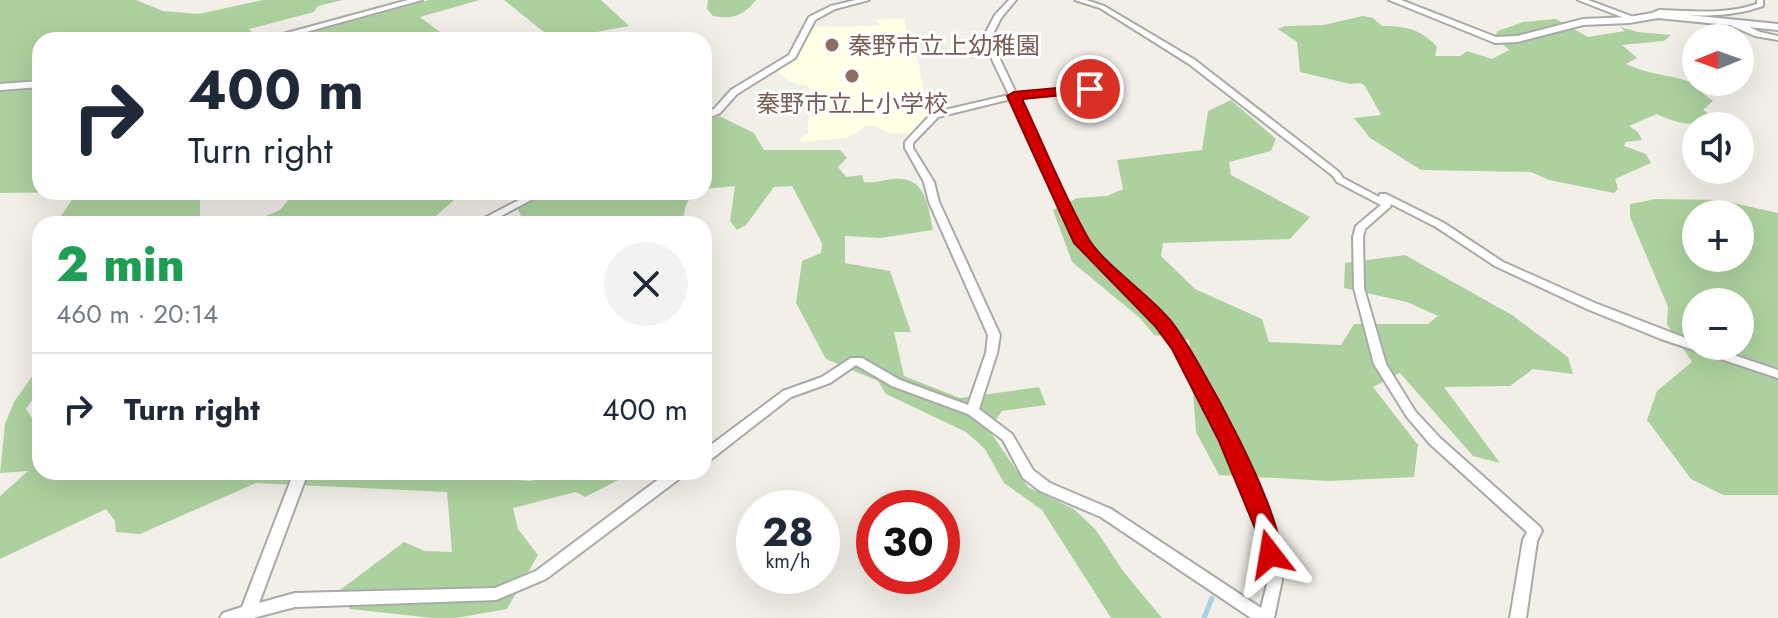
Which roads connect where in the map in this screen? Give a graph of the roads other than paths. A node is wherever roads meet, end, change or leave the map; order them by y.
1 (418, 0) edge
2 (866, 0) edge
3 (1013, 0) edge
4 (1078, 0) edge
5 (1393, 0) edge
6 (1581, 0) edge
7 (1760, 0) edge
8 (1658, 15) junction
9 (1635, 19) junction
10 (1735, 24) edge
11 (1754, 25) edge
12 (1778, 27) edge
13 (296, 32) edge
14 (1754, 32) edge
15 (1778, 38) edge
16 (32, 85) edge
17 (0, 87) edge
18 (1090, 89) dead end
19 (1014, 96) junction
20 (712, 113) edge
21 (1336, 174) junction
22 (525, 200) edge
23 (494, 216) edge
24 (1778, 374) edge
25 (972, 411) junction
26 (712, 452) edge
27 (298, 480) edge
28 (667, 480) edge
29 (247, 616) edge
30 (228, 618) edge
31 (1264, 618) edge
32 (1518, 618) edge

1 - 13 street
2 - 20 street
3 - 19 street
4 - 21 street
5 - 9 street
6 - 9 street
7 - 8 street
8 - 9 street
8 - 10 street
11 - 12 street
14 - 15 street
16 - 17 street
18 - 19 street
19 - 25 street
19 - 31 street
21 - 24 street
21 - 32 street
22 - 23 street
25 - 26 street
25 - 31 street
27 - 29 street
28 - 29 street
29 - 30 street

